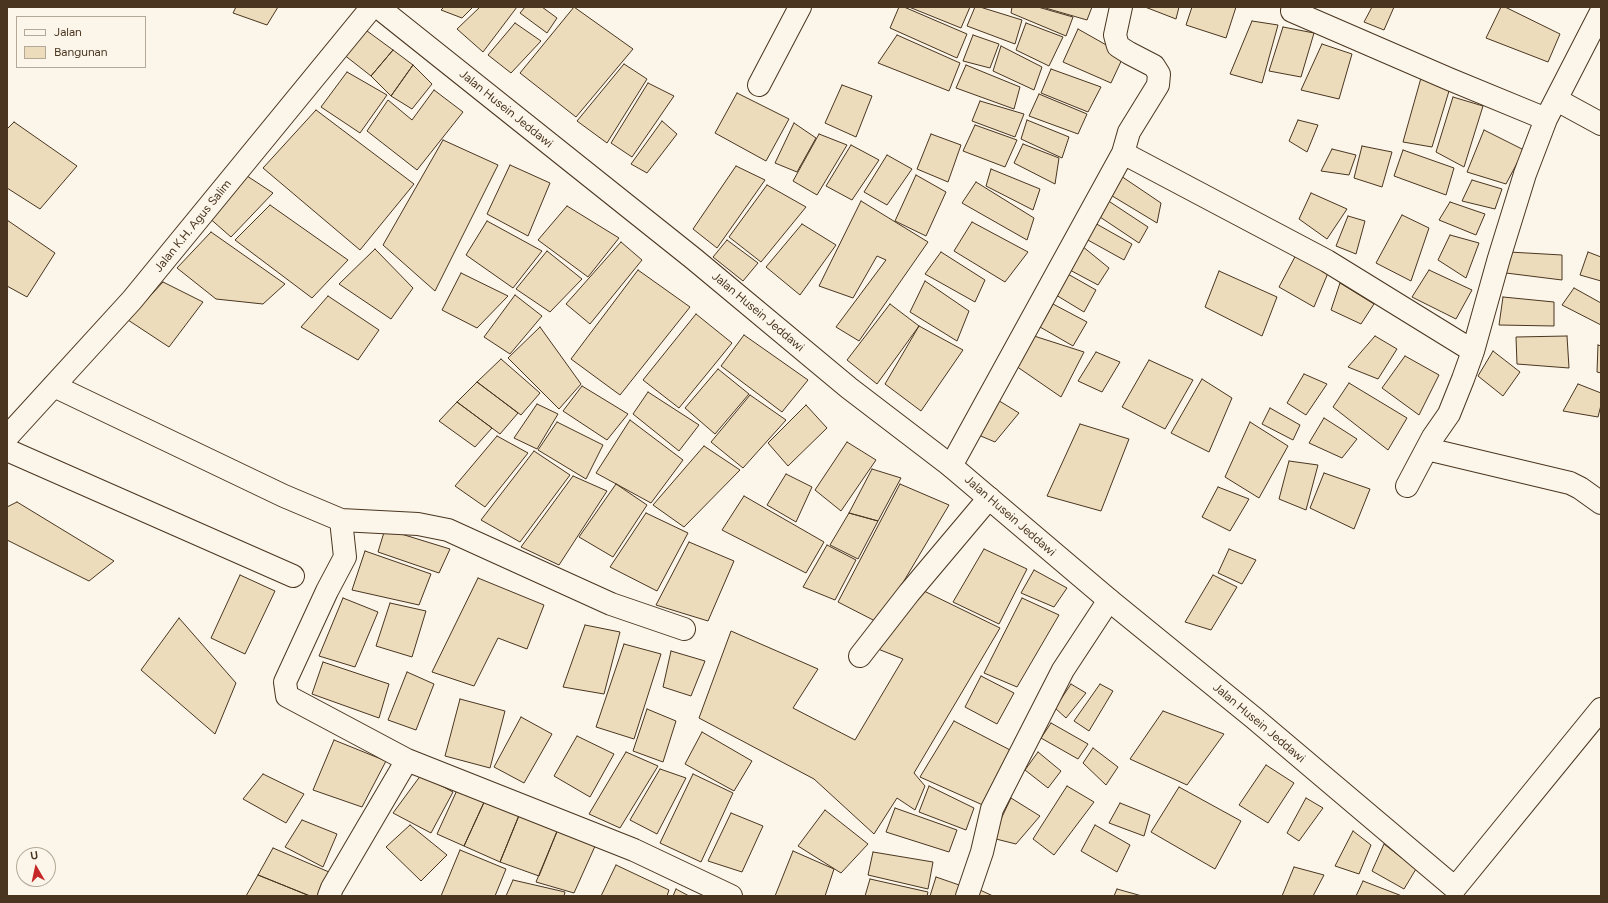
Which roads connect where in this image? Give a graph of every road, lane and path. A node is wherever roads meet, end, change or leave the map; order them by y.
1 (372, 7) edge
2 (378, 7) edge
3 (800, 7) edge
4 (1121, 7) edge
5 (1292, 11) dead end
6 (1601, 12) edge
7 (758, 85) dead end
8 (1557, 100) junction
9 (1546, 119) junction
10 (1601, 124) edge
11 (1123, 153) junction
12 (1473, 351) junction
13 (54, 386) junction
14 (7, 437) edge
15 (1427, 449) junction
16 (7, 450) edge
17 (951, 466) junction
18 (1408, 486) dead end
19 (989, 498) junction
20 (1601, 502) edge
21 (341, 520) junction
22 (293, 576) dead end
23 (1108, 600) junction
24 (684, 628) dead end
25 (860, 656) dead end
26 (1601, 709) edge
27 (407, 760) junction
28 (1453, 892) edge
29 (330, 896) edge
30 (731, 896) edge
31 (967, 896) edge

1 - 13 street, Jalan K.H. Agus Salim
2 - 17 street, Jalan Husein Jeddawi
3 - 7 street
4 - 11 street
5 - 9 street
6 - 8 street
8 - 9 street
8 - 10 street
9 - 12 street
11 - 12 street
11 - 17 street
12 - 15 street
13 - 14 street, Jalan K.H. Agus Salim
13 - 21 street
15 - 18 street
15 - 20 street
16 - 22 street
17 - 19 street, Jalan Husein Jeddawi
19 - 23 street, Jalan Husein Jeddawi
19 - 25 street
21 - 24 street
21 - 27 street
23 - 28 street, Jalan Husein Jeddawi
23 - 31 street
26 - 28 street, Jalan Husein Jeddawi
27 - 29 street
27 - 30 street

